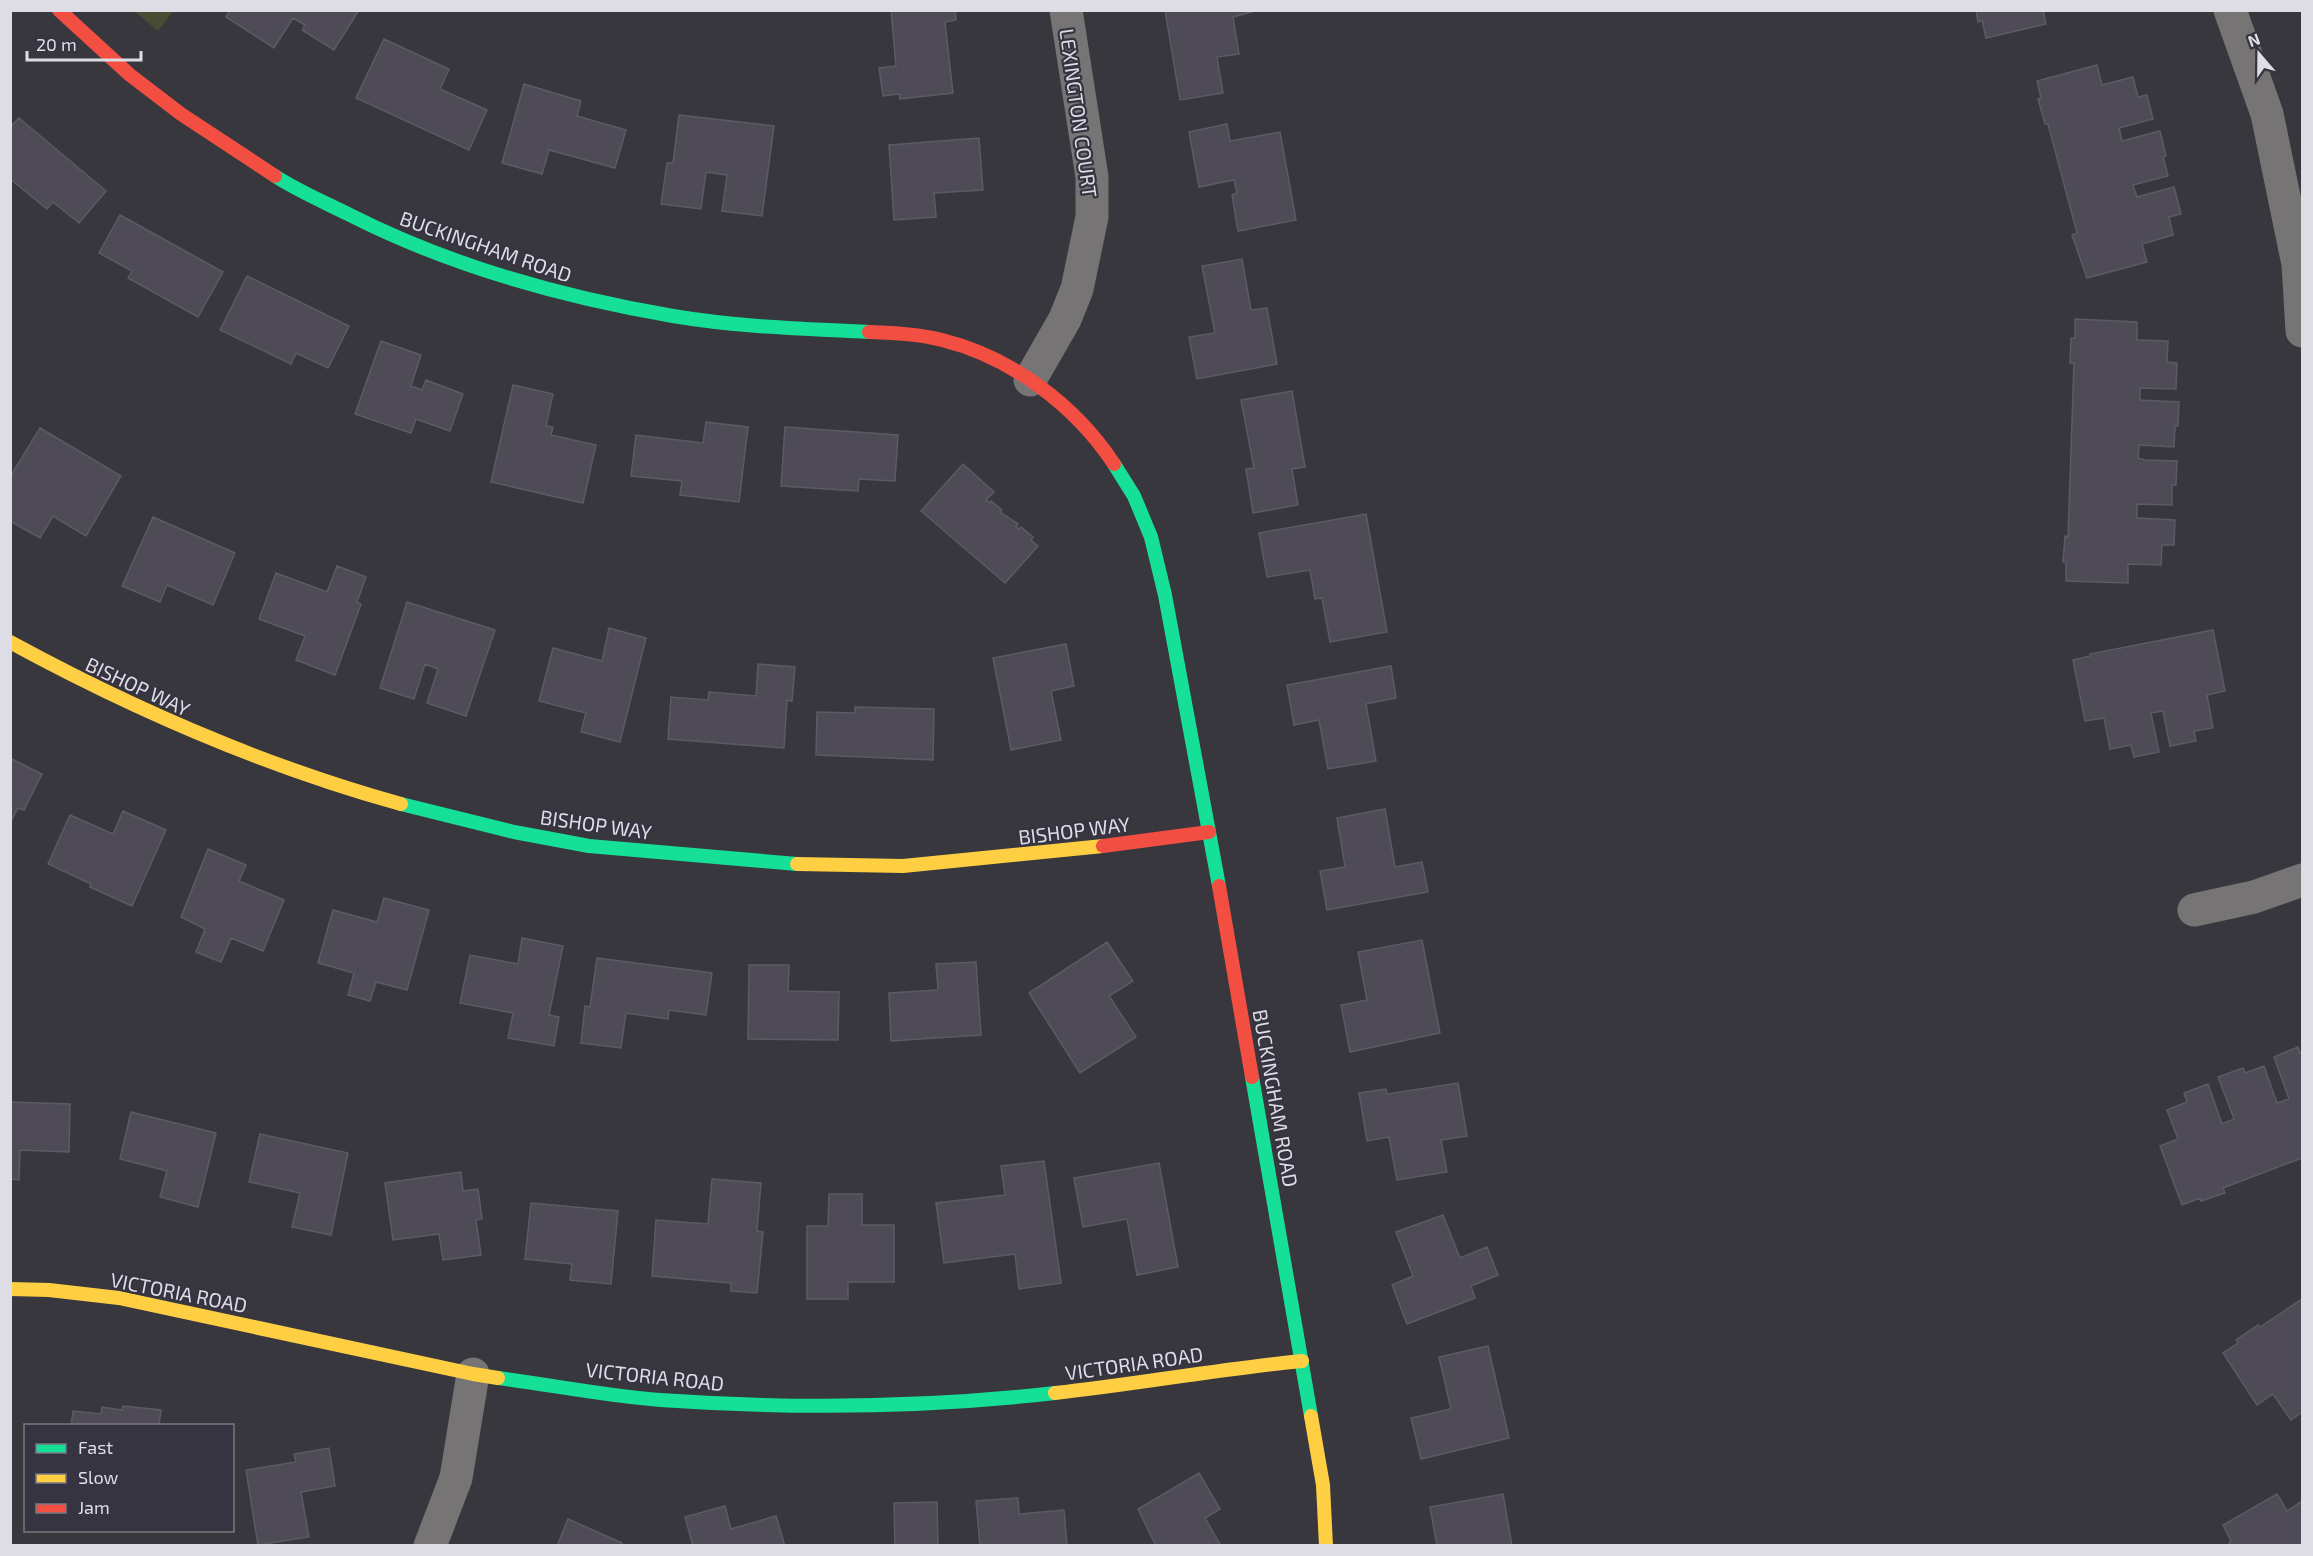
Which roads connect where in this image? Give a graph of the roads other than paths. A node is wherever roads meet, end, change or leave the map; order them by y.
1 (59, 10) edge
2 (1065, 10) edge
3 (2230, 10) edge
4 (2302, 331) edge
5 (1030, 380) junction
6 (10, 642) edge
7 (1209, 832) junction
8 (2302, 880) edge
9 (2194, 910) dead end
10 (10, 1289) edge
11 (1302, 1361) junction
12 (474, 1374) junction
13 (430, 1545) edge
14 (1326, 1545) edge

1 - 5 street, BUCKINGHAM ROAD
2 - 5 street, LEXINGTON COURT
3 - 4 street
5 - 7 street, BUCKINGHAM ROAD
6 - 7 street, BISHOP WAY
7 - 11 street, BUCKINGHAM ROAD
8 - 9 street
10 - 12 street, VICTORIA ROAD
11 - 12 street, VICTORIA ROAD
11 - 14 street, BUCKINGHAM ROAD
12 - 13 street

